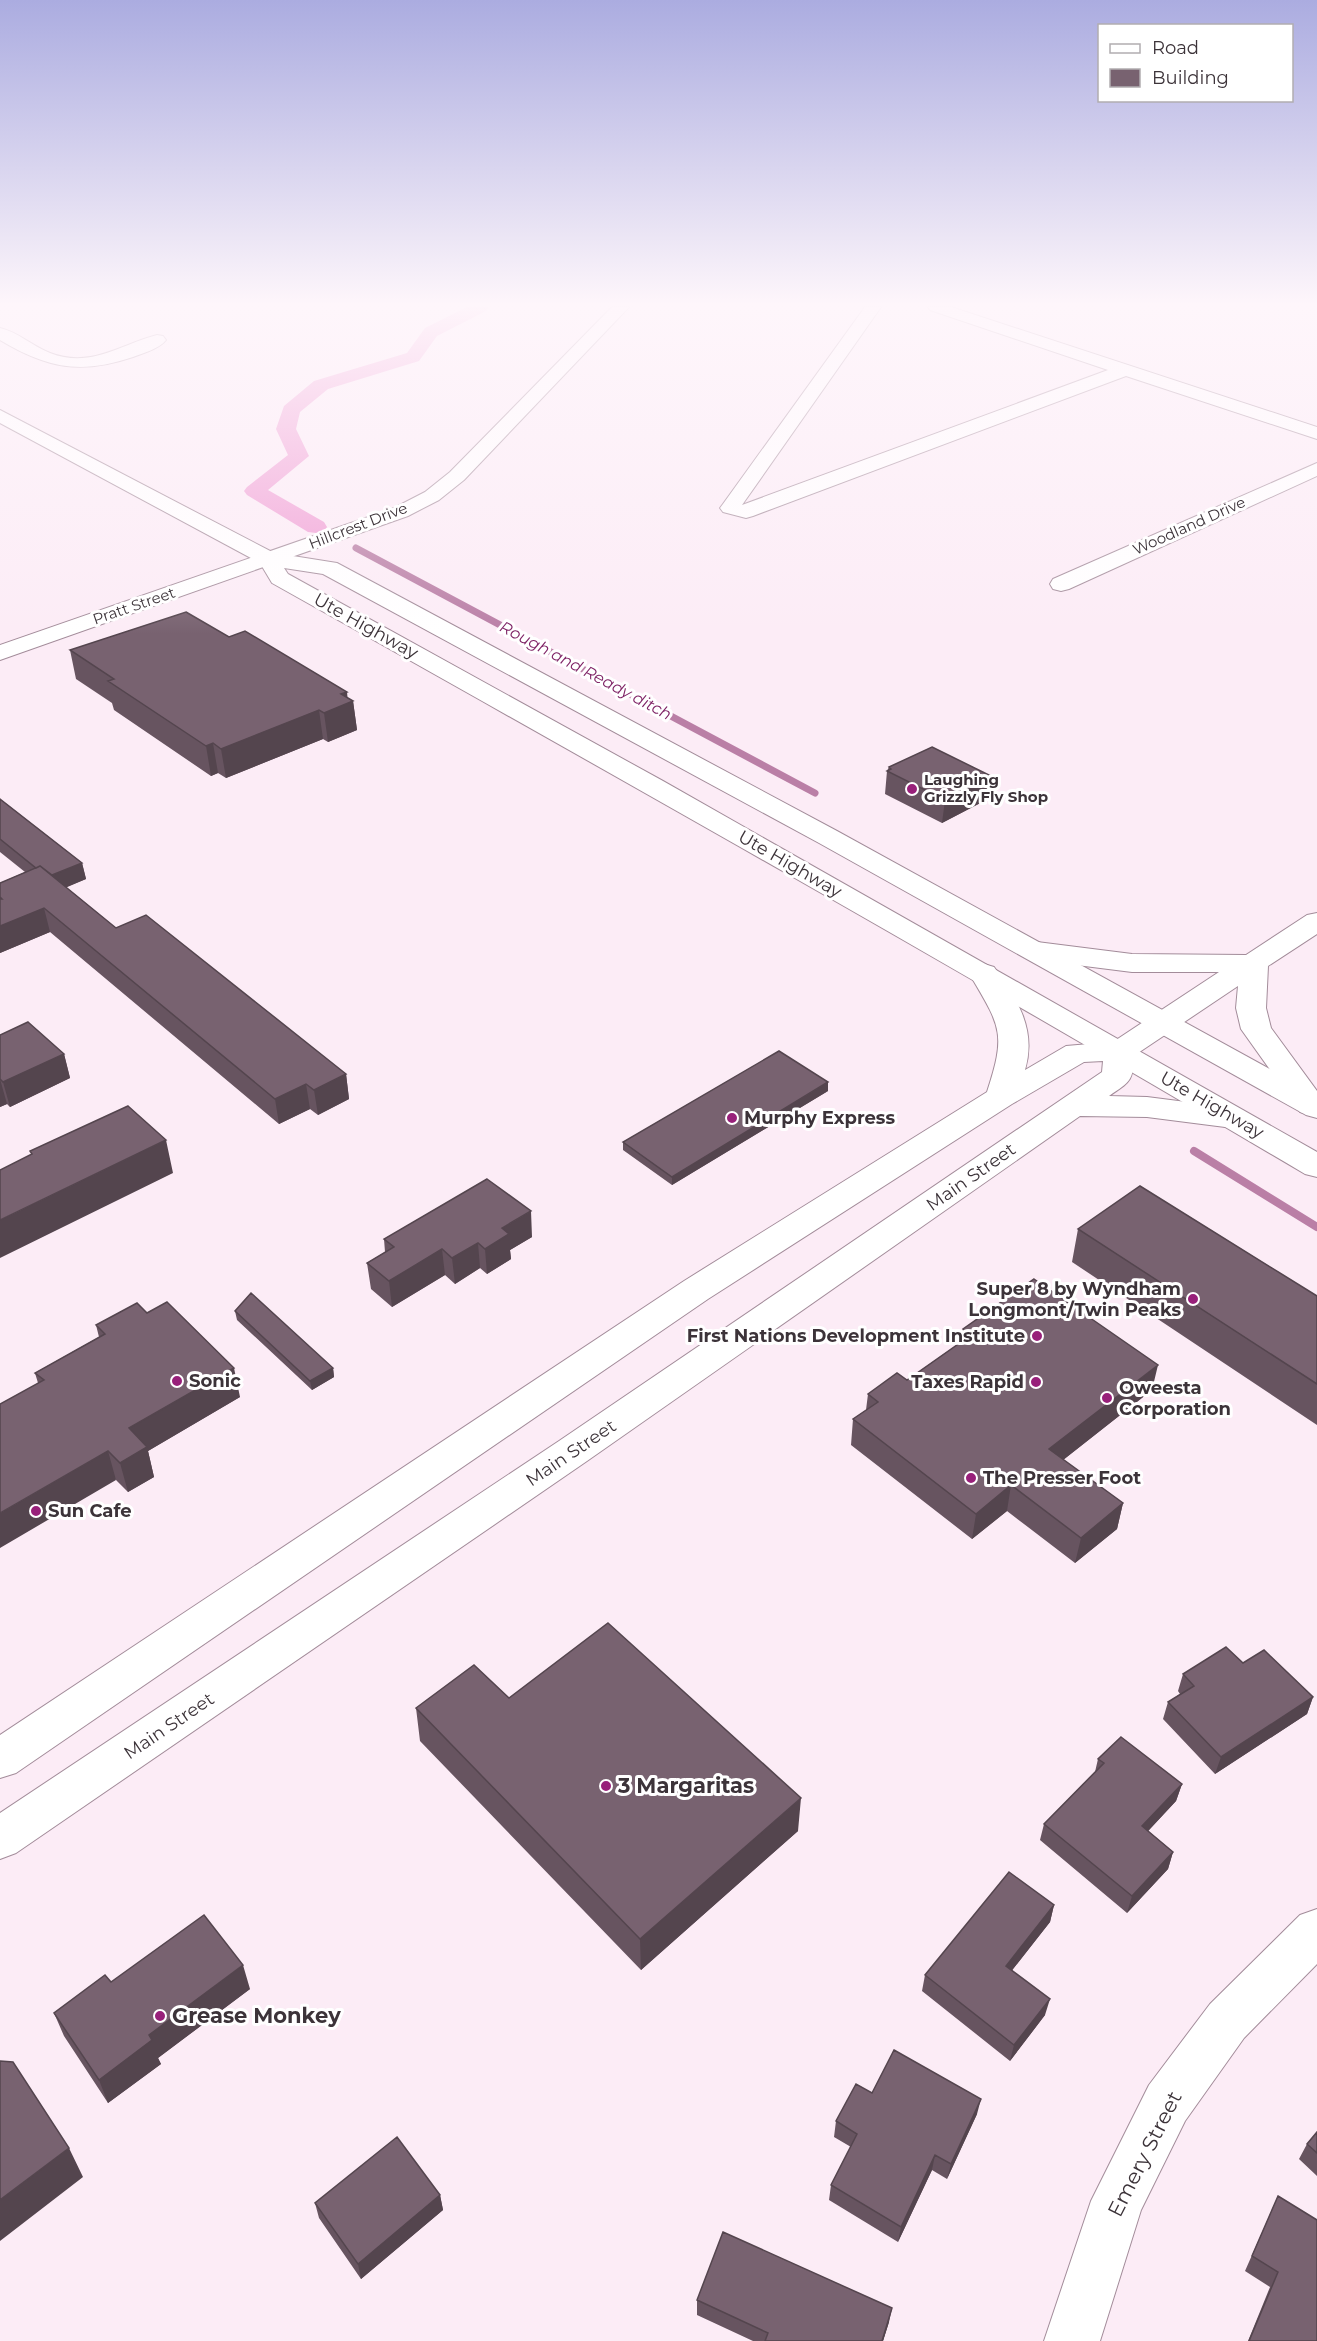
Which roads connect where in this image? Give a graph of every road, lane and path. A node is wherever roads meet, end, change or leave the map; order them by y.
1 (0, 416) edge
2 (515, 416) edge
3 (795, 416) edge
4 (1001, 416) edge
5 (1267, 416) edge
6 (1317, 433) edge
7 (1317, 468) edge
8 (268, 559) junction
9 (1061, 584) dead end
10 (0, 653) edge
11 (1317, 921) edge
12 (1037, 951) junction
13 (1254, 964) junction
14 (984, 973) junction
15 (1164, 1022) junction
16 (1120, 1051) junction
17 (1001, 1097) junction
18 (1074, 1106) junction
19 (1314, 1106) edge
20 (1233, 1118) junction
21 (1317, 1166) edge
22 (0, 1759) edge
23 (0, 1838) edge
24 (1300, 1948) edge
25 (1072, 2341) edge

1 - 8 main road, Ute Highway
2 - 8 main road, Hillcrest Drive
3 - 4 main road
5 - 6 main road
7 - 9 main road, Woodland Drive
8 - 10 main road, Pratt Street
8 - 12 main road, Ute Highway
8 - 14 main road, Ute Highway
11 - 13 main road
12 - 13 main road
12 - 15 main road, Ute Highway
13 - 15 main road
13 - 19 main road
14 - 16 main road, Ute Highway
14 - 17 main road
15 - 16 main road
15 - 19 main road, Ute Highway
16 - 17 main road
16 - 18 main road, Main Street
16 - 20 main road, Ute Highway
17 - 22 main road
18 - 20 main road
18 - 23 main road, Main Street
20 - 21 main road, Ute Highway
24 - 25 main road, Emery Street

